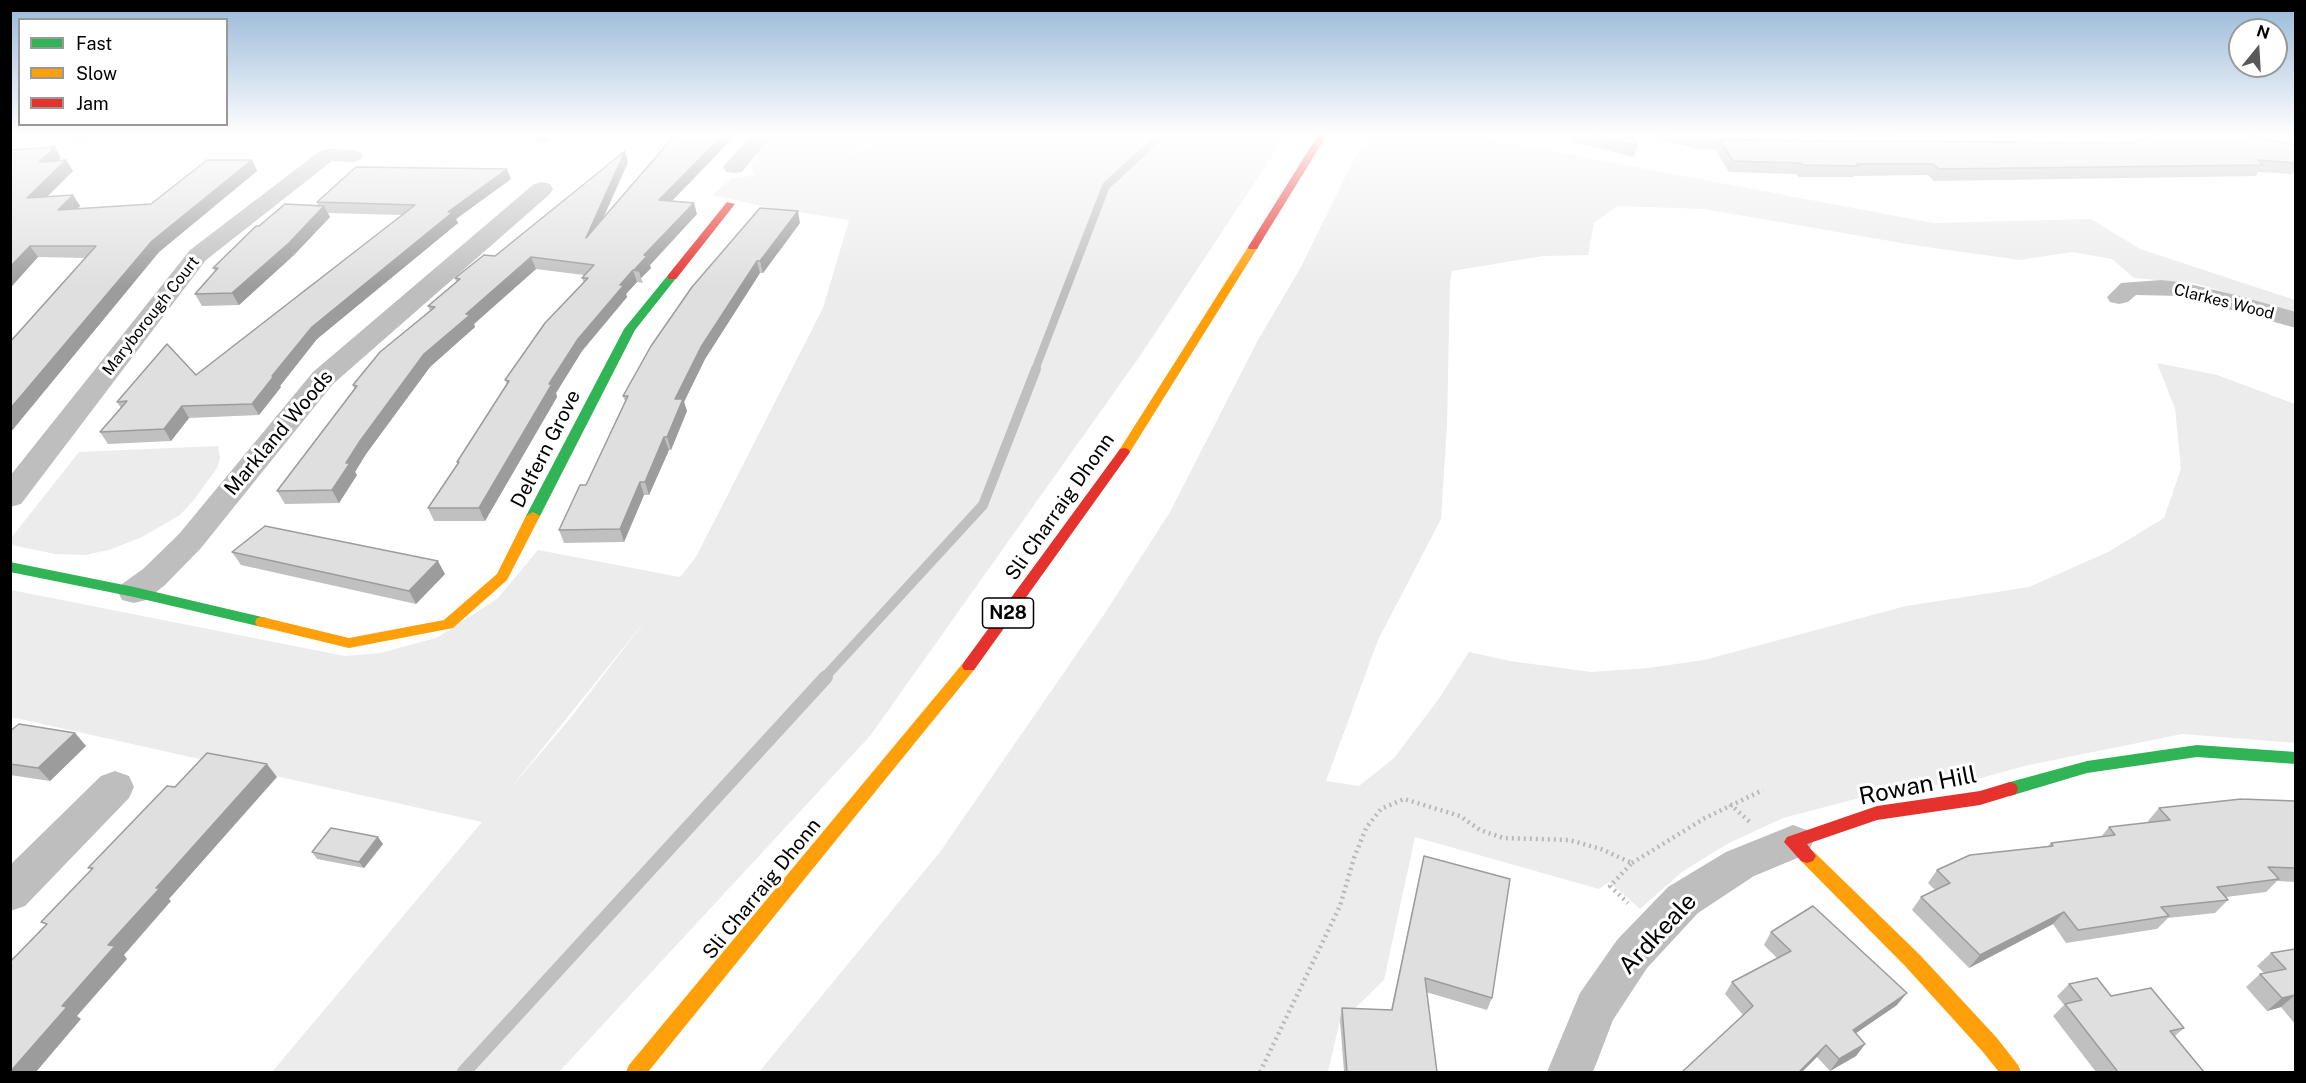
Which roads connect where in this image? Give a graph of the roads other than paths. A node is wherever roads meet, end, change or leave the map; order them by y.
1 (288, 186) edge
2 (1291, 186) edge
3 (542, 189) dead end
4 (730, 204) dead end
5 (2119, 297) dead end
6 (2295, 320) edge
7 (10, 497) edge
8 (10, 567) edge
9 (134, 592) junction
10 (2295, 758) edge
11 (116, 787) dead end
12 (1793, 842) junction
13 (10, 893) edge
14 (650, 1058) junction
15 (636, 1072) edge
16 (643, 1072) edge
17 (1570, 1072) edge
18 (2011, 1072) edge

1 - 7 street, Maryborough Court
2 - 14 main road, Sli Charraig Dhonn / N28
3 - 9 street, Markland Woods
4 - 9 main road, Delfern Grove
5 - 6 street, Clarkes Wood
8 - 9 main road
10 - 12 main road, Rowan Hill
11 - 13 street
12 - 17 street, Ardkeale
12 - 18 main road
14 - 15 main road, Sli Charraig Dhonn / N28
14 - 16 main road

